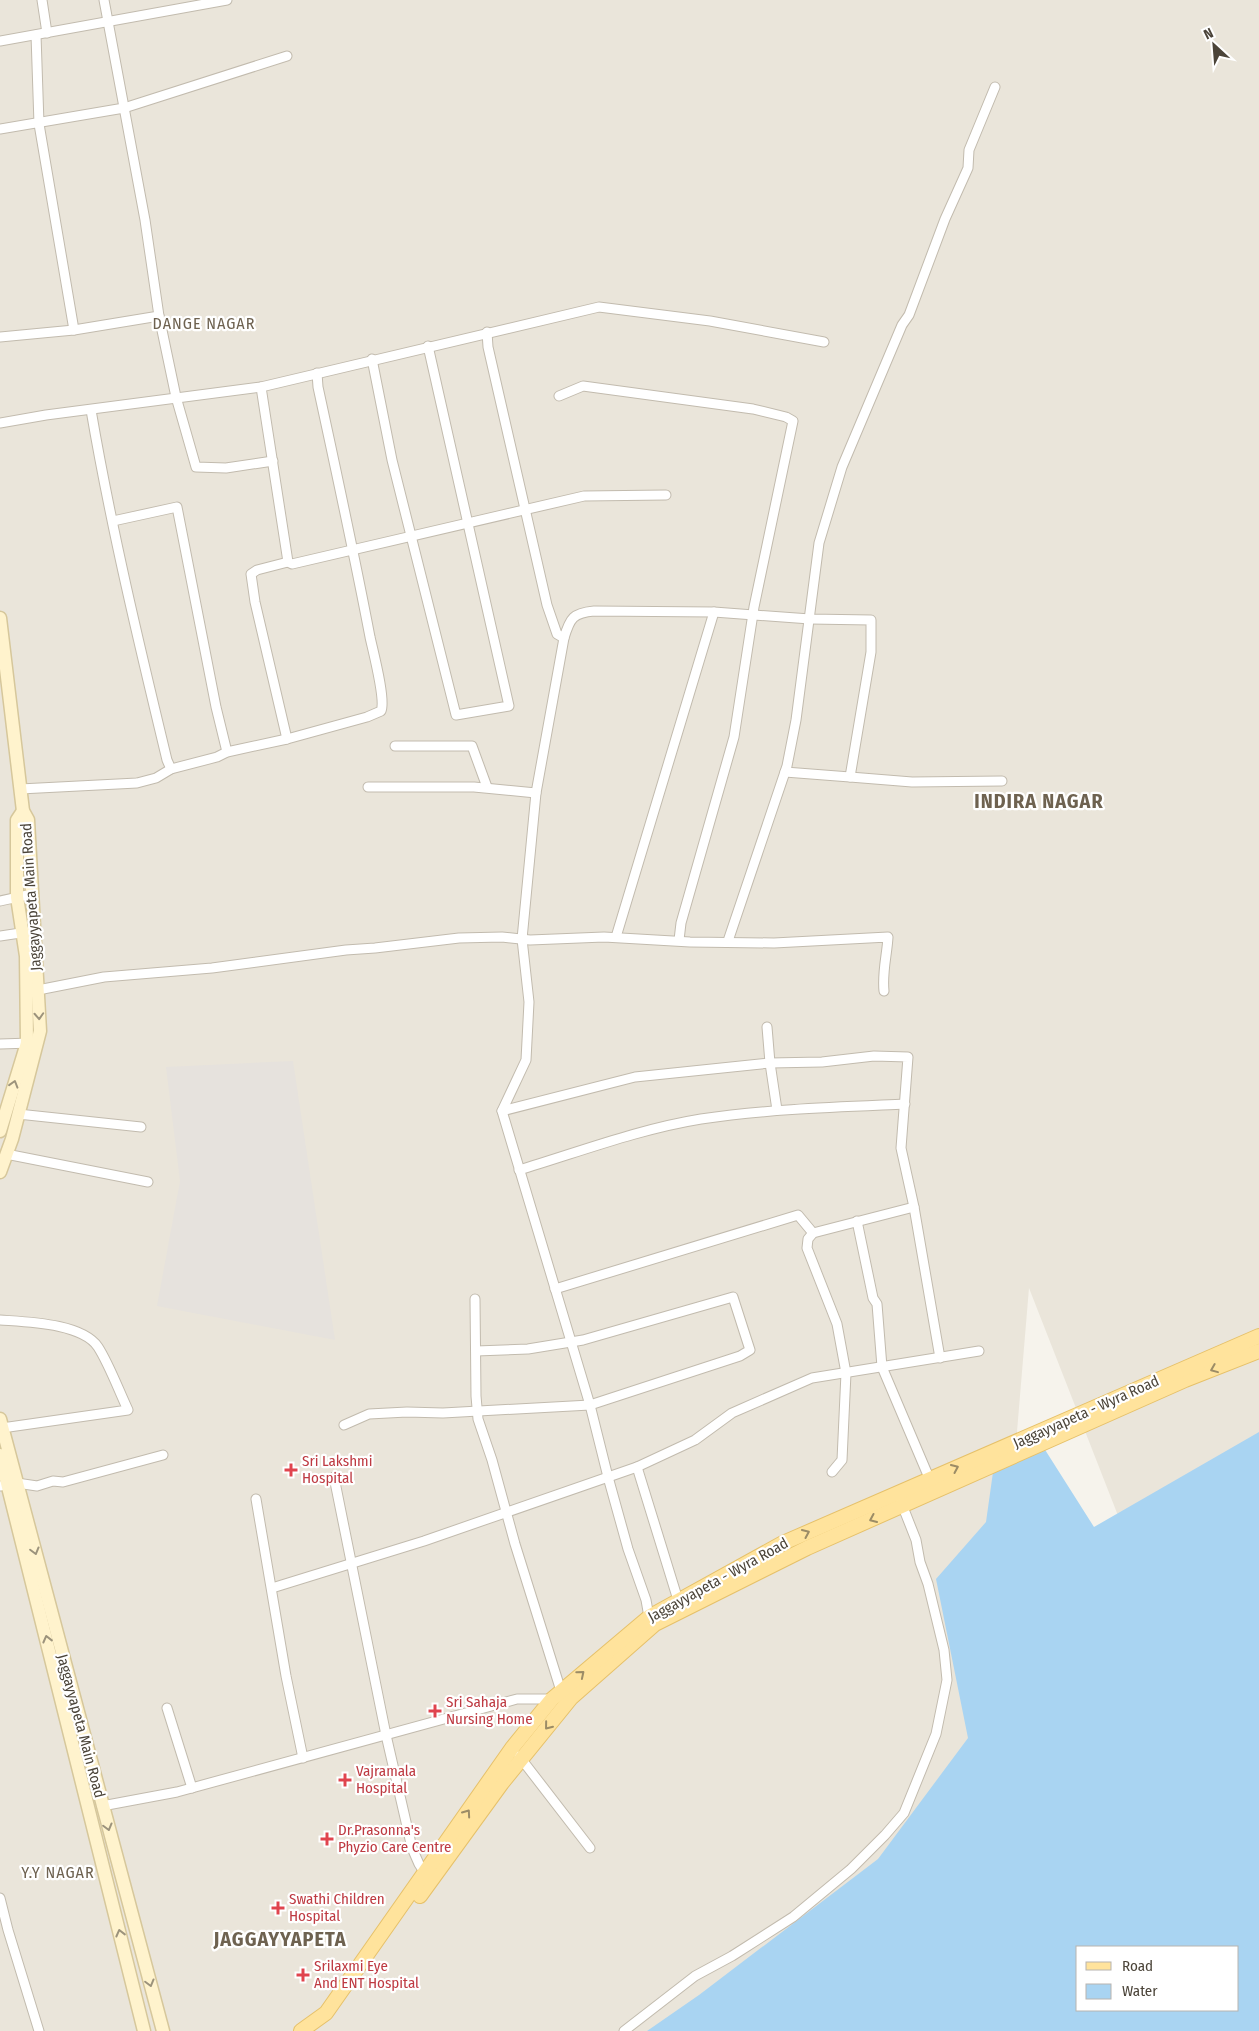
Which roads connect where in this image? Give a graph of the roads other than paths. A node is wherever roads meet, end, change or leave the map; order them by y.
1 (42, 0) edge
2 (104, 0) edge
3 (226, 0) edge
4 (108, 22) junction
5 (48, 33) junction
6 (36, 35) junction
7 (0, 41) edge
8 (288, 56) dead end
9 (995, 87) dead end
10 (124, 108) junction
11 (39, 124) junction
12 (0, 129) edge
13 (159, 316) junction
14 (74, 330) junction
15 (487, 332) junction
16 (0, 337) edge
17 (824, 342) dead end
18 (428, 346) junction
19 (372, 359) junction
20 (317, 373) junction
21 (262, 386) junction
22 (559, 396) dead end
23 (176, 397) junction
24 (91, 410) junction
25 (0, 423) edge
26 (273, 461) junction
27 (666, 495) dead end
28 (524, 508) junction
29 (113, 521) junction
30 (469, 523) junction
31 (411, 537) junction
32 (354, 550) junction
33 (288, 562) junction
34 (714, 612) junction
35 (752, 616) junction
36 (0, 618) edge
37 (810, 619) junction
38 (564, 638) junction
39 (2, 651) edge
40 (5, 698) edge
41 (287, 739) junction
42 (395, 746) dead end
43 (226, 752) junction
44 (171, 769) junction
45 (785, 772) junction
46 (850, 777) junction
47 (1002, 781) dead end
48 (487, 787) junction
49 (368, 788) dead end
50 (20, 789) junction
51 (536, 793) junction
52 (23, 811) junction
53 (32, 894) junction
54 (17, 897) junction
55 (0, 901) edge
56 (29, 931) junction
57 (0, 936) edge
58 (616, 937) junction
59 (522, 938) junction
60 (679, 940) junction
61 (728, 941) junction
62 (38, 990) junction
63 (884, 991) dead end
64 (767, 1027) dead end
65 (32, 1043) junction
66 (0, 1044) edge
67 (770, 1063) junction
68 (905, 1104) junction
69 (777, 1110) junction
70 (502, 1111) junction
71 (18, 1114) junction
72 (141, 1128) dead end
73 (0, 1131) edge
74 (6, 1154) junction
75 (518, 1170) junction
76 (0, 1172) edge
77 (148, 1182) dead end
78 (914, 1207) junction
79 (857, 1221) junction
80 (813, 1233) junction
81 (555, 1289) junction
82 (476, 1299) dead end
83 (0, 1320) edge
84 (1259, 1336) edge
85 (572, 1342) junction
86 (476, 1351) junction
87 (979, 1351) dead end
88 (1259, 1351) edge
89 (940, 1358) junction
90 (882, 1367) junction
91 (846, 1373) junction
92 (590, 1405) junction
93 (477, 1411) junction
94 (1, 1424) edge
95 (344, 1425) dead end
96 (0, 1455) edge
97 (163, 1455) dead end
98 (637, 1467) junction
99 (832, 1472) dead end
100 (334, 1477) dead end
101 (608, 1477) junction
102 (930, 1480) junction
103 (8, 1485) edge
104 (256, 1499) dead end
105 (900, 1500) junction
106 (507, 1512) junction
107 (351, 1563) junction
108 (272, 1588) junction
109 (678, 1600) junction
110 (649, 1616) junction
111 (556, 1695) junction
112 (167, 1708) dead end
113 (386, 1735) junction
114 (517, 1754) junction
115 (303, 1758) junction
116 (192, 1788) junction
117 (102, 1806) junction
118 (590, 1848) dead end
119 (425, 1873) junction
120 (0, 1898) edge
121 (39, 2031) edge
122 (144, 2031) edge
123 (163, 2031) edge
124 (300, 2031) edge
125 (313, 2031) edge
126 (624, 2031) edge

1 - 5 street
2 - 4 street
3 - 4 street
4 - 5 street
4 - 10 street
5 - 6 street
6 - 7 street
6 - 11 street
8 - 10 street
9 - 37 street
10 - 11 street
10 - 13 street
11 - 12 street
11 - 14 street
13 - 14 street
13 - 23 street
14 - 16 street
15 - 17 street
15 - 18 street
15 - 28 street
18 - 19 street
18 - 30 street
19 - 20 street
19 - 31 street
20 - 21 street
20 - 32 street
21 - 23 street
21 - 26 street
22 - 35 street
23 - 24 street
23 - 26 street
24 - 25 street
24 - 29 street
26 - 33 street
27 - 28 street
28 - 30 street
28 - 38 street
29 - 43 street
29 - 44 street
30 - 31 street
30 - 31 street
31 - 32 street
32 - 33 street
32 - 41 street
33 - 41 street
34 - 35 street
34 - 38 street
34 - 58 street
35 - 37 street
35 - 60 street
36 - 39 main road, Jaggayyapeta Main Road
37 - 45 street
37 - 46 street
38 - 51 street
39 - 40 main road, Jaggayyapeta Main Road
40 - 50 main road, Jaggayyapeta Main Road
41 - 43 street
42 - 48 street
43 - 44 street
44 - 50 street
45 - 46 street
45 - 61 street
46 - 47 street
48 - 49 street
48 - 51 street
50 - 52 main road, Jaggayyapeta Main Road
51 - 59 street
52 - 53 main road, Jaggayyapeta Main Road
52 - 54 main road
53 - 54 street
53 - 56 main road, Jaggayyapeta Main Road
54 - 55 street
54 - 56 main road
56 - 57 street
56 - 62 main road, Jaggayyapeta Main Road
56 - 65 main road
58 - 59 street
58 - 60 street
59 - 62 street
59 - 70 street
60 - 61 street
61 - 63 street
62 -> 65 main road, Jaggayyapeta Main Road
64 - 67 street
65 - 66 street
65 - 71 main road, Jaggayyapeta Main Road
73 -> 65 main road
67 - 68 street
67 - 69 street
67 - 70 street
68 - 69 street
68 - 78 street
69 - 75 street
70 - 75 street
71 - 72 street
71 - 74 main road, Jaggayyapeta Main Road
74 - 76 main road, Jaggayyapeta Main Road
74 - 77 street
75 - 81 street
78 - 79 street
78 - 89 street
79 - 80 street
79 - 90 street
80 - 81 street
80 - 91 street
81 - 85 street
82 - 86 street
83 - 94 street
102 -> 84 main road, Jaggayyapeta - Wyra Road
85 - 86 street
85 - 92 street
85 - 92 street
86 - 93 street
87 - 89 street
88 -> 105 main road
89 - 90 street
90 - 91 street
90 - 102 street
91 - 98 street
91 - 99 street
92 - 93 street
92 - 101 street
93 - 95 street
93 - 106 street
94 - 103 main road, Jaggayyapeta Main Road
96 - 103 main road
97 - 103 street
98 - 101 street
98 - 109 street
100 - 107 street
101 - 106 street
101 - 110 street
102 - 105 main road, Jaggayyapeta - Wyra Road
103 -> 117 main road, Jaggayyapeta Main Road
122 -> 103 main road
104 - 108 street
109 -> 105 main road, Jaggayyapeta - Wyra Road
105 -> 114 main road
105 - 126 street
106 - 107 street
106 - 111 street
107 - 108 street
107 - 113 street
108 - 115 street
109 - 110 main road, Jaggayyapeta - Wyra Road
111 -> 110 main road, Jaggayyapeta - Wyra Road
111 - 113 street
111 - 114 main road, Jaggayyapeta - Wyra Road
112 - 116 street
113 - 115 street
113 - 119 street
114 - 118 street
119 -> 114 main road, Jaggayyapeta - Wyra Road
114 - 125 main road
115 - 116 street
116 - 117 street
117 -> 123 main road, Jaggayyapeta Main Road
119 - 124 main road, Jaggayyapeta - Wyra Road
120 - 121 street

